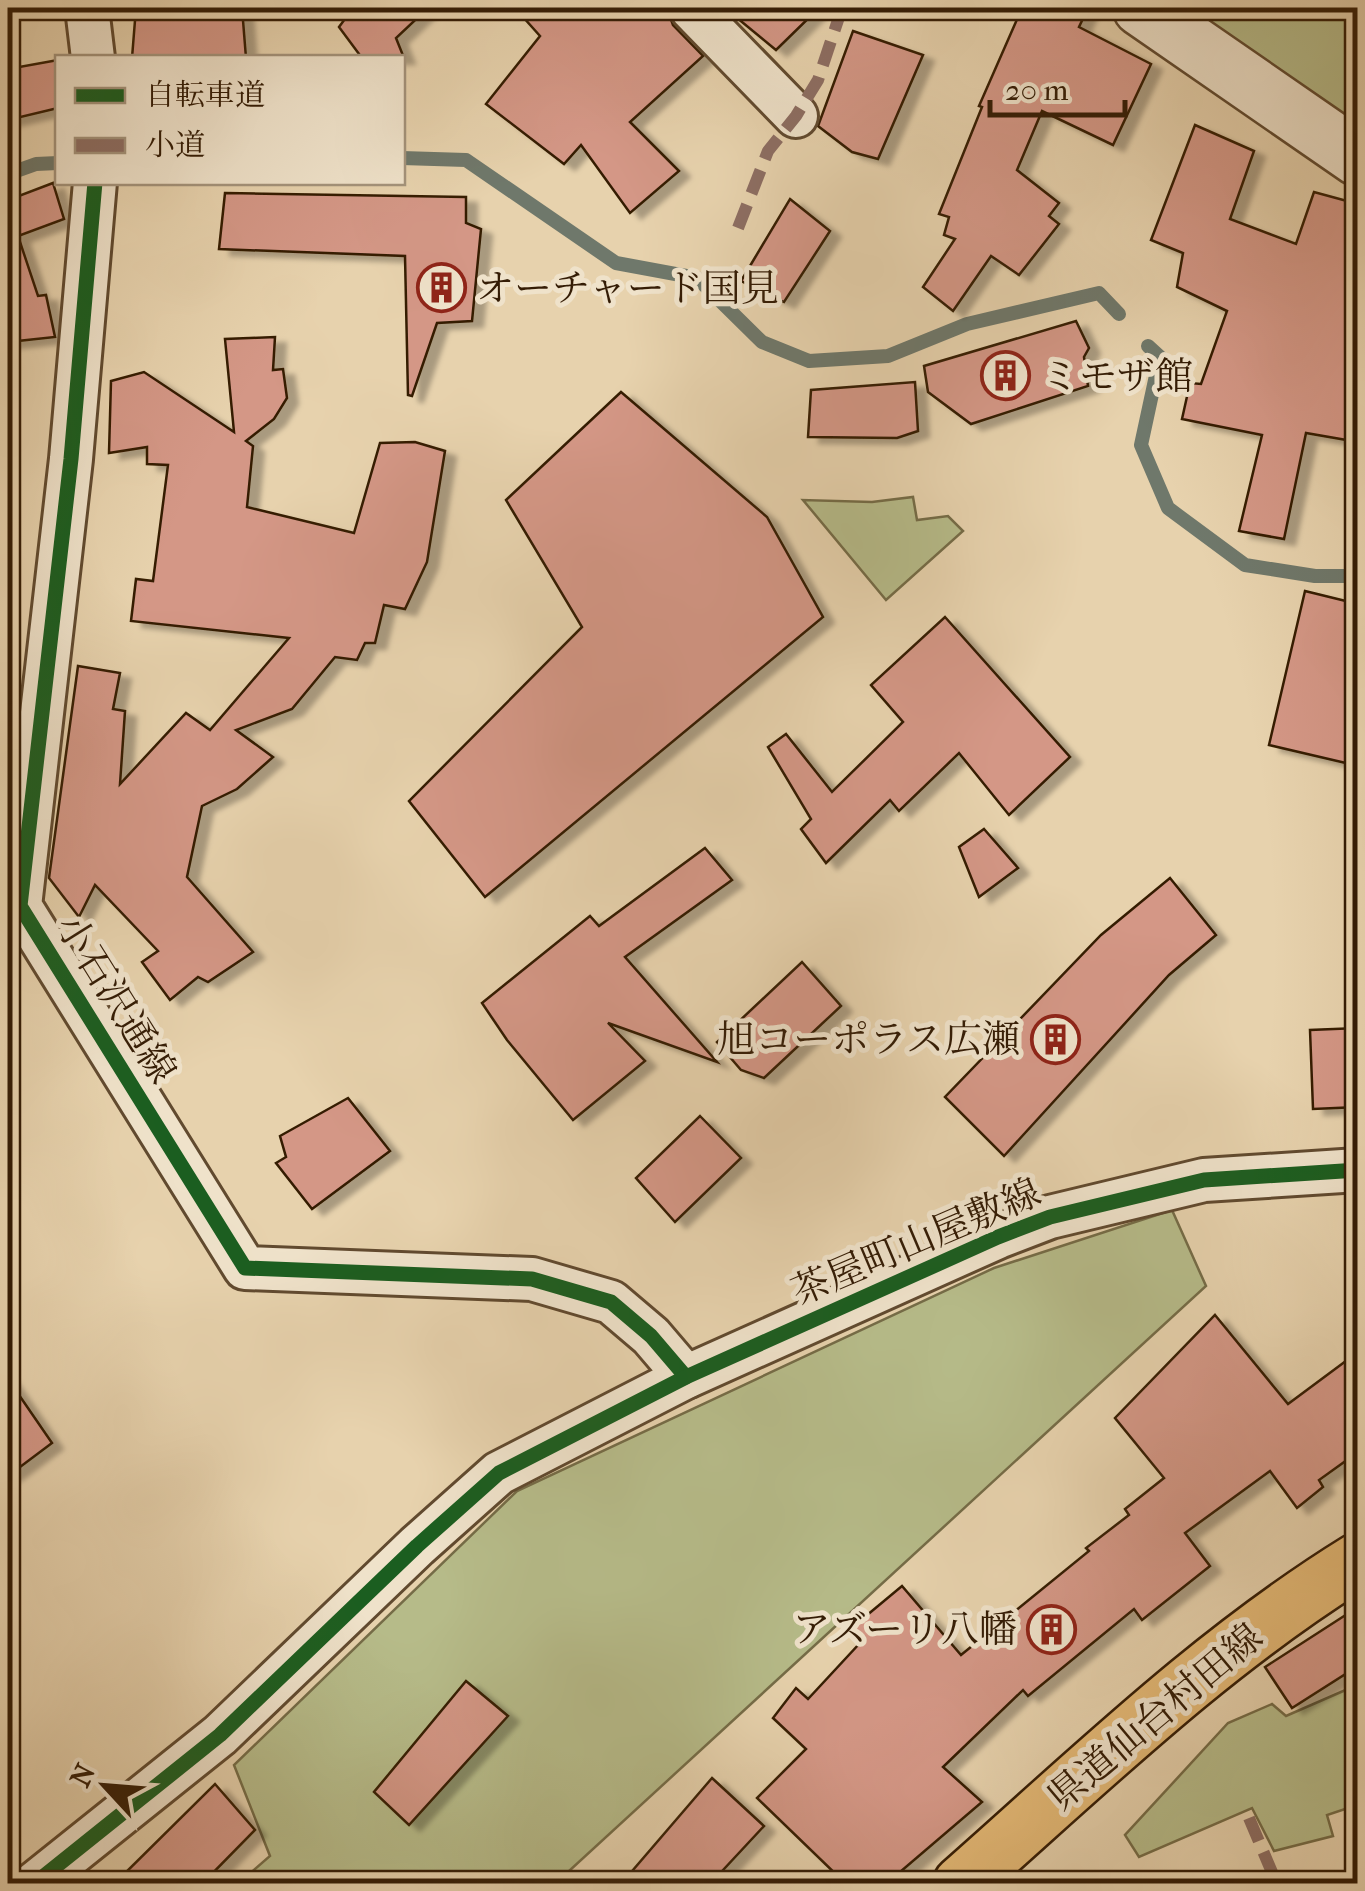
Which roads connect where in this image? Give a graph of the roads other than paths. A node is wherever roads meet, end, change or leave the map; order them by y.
1 (87, 8) edge
2 (692, 8) edge
3 (1142, 8) edge
4 (93, 55) edge
5 (796, 116) dead end
6 (1358, 158) edge
7 (94, 195) edge
8 (1358, 1170) edge
9 (686, 1377) junction
10 (1358, 1561) edge
11 (34, 1884) edge
12 (962, 1884) edge

1 - 4 street
2 - 5 street
3 - 6 street
7 - 9 street, 小石沢通線
8 - 9 street, 茶屋町山屋敷線
9 - 11 street, 茶屋町山屋敷線
10 - 12 main road, 県道仙台村田線

